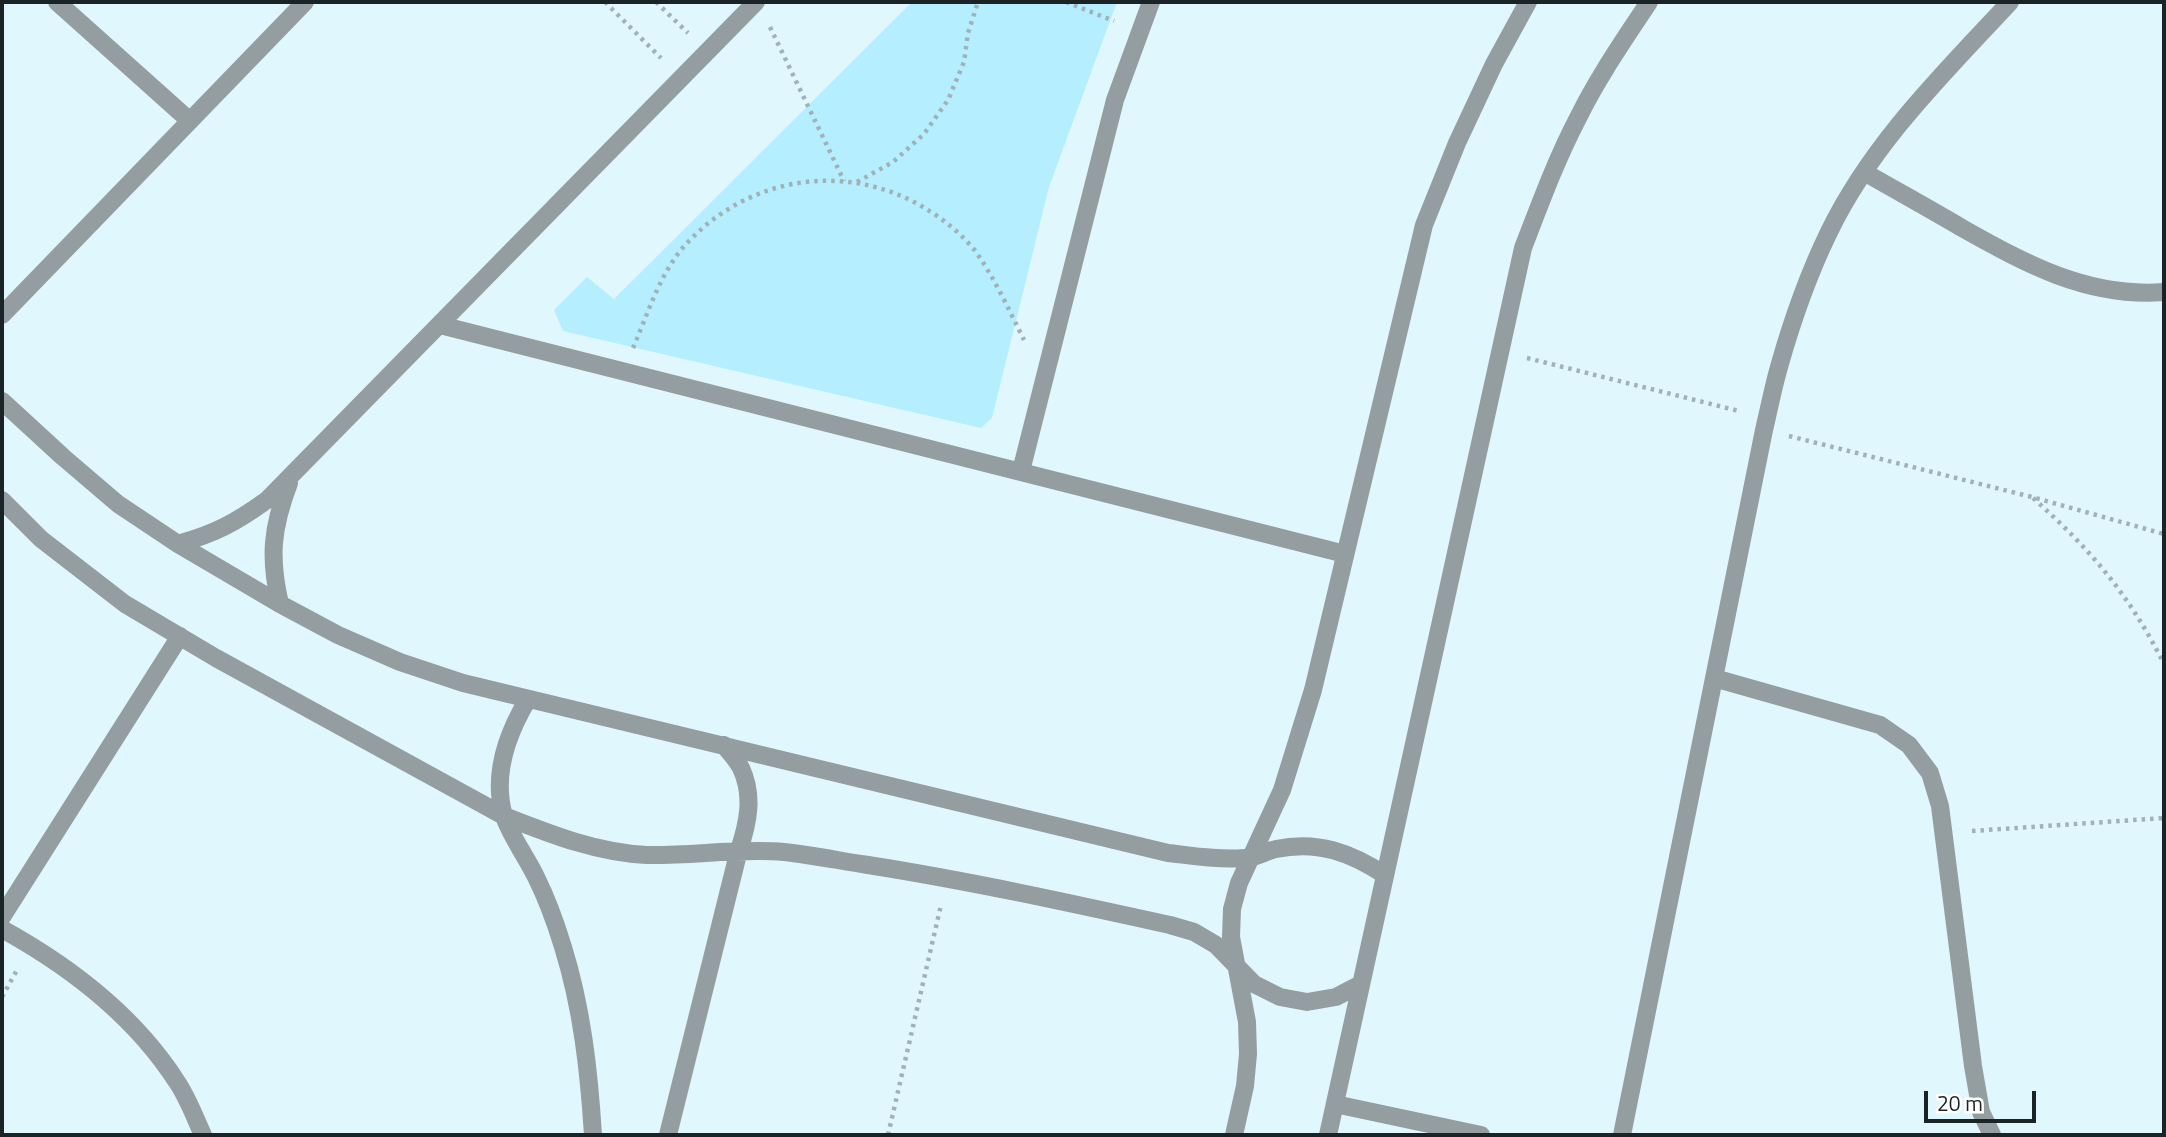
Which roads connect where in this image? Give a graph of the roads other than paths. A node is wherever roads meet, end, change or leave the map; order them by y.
1 (57, 2) edge
2 (305, 2) edge
3 (757, 2) edge
4 (1151, 2) edge
5 (1528, 2) edge
6 (1649, 2) edge
7 (2010, 2) edge
8 (190, 121) junction
9 (1864, 172) junction
10 (2164, 292) edge
11 (2, 315) edge
12 (440, 325) junction
13 (2, 401) edge
14 (1021, 471) junction
15 (291, 476) junction
16 (2, 500) edge
17 (178, 544) junction
18 (1345, 554) junction
19 (280, 604) junction
20 (180, 636) junction
21 (1714, 678) junction
22 (527, 699) junction
23 (724, 745) junction
24 (504, 816) junction
25 (739, 850) junction
26 (1249, 859) junction
27 (1385, 875) junction
28 (2, 918) edge
29 (2, 929) edge
30 (1235, 963) junction
31 (1361, 984) junction
32 (1335, 1104) junction
33 (203, 1135) edge
34 (593, 1135) edge
35 (668, 1135) edge
36 (1234, 1135) edge
37 (1328, 1135) edge
38 (1481, 1135) edge
39 (1622, 1135) edge
40 (1992, 1135) edge

1 - 8 street
2 - 8 street
3 - 12 street
4 - 14 street
5 - 18 street
6 - 27 street
7 - 9 street
8 - 11 street
9 - 10 street
9 - 21 street
12 - 14 street
12 - 15 street
13 - 17 street
14 - 18 street
15 - 17 street
15 - 19 street
16 - 20 street
17 - 19 street
18 - 26 street
19 - 22 street
20 - 24 street
20 - 28 street
21 - 39 street
21 - 40 street
22 - 23 street
22 - 24 street
23 - 25 street
23 - 26 street
24 - 25 street
24 - 34 street
25 - 30 street
25 - 35 street
26 - 27 street
26 - 30 street
27 - 31 street
29 - 33 street
30 - 31 street
30 - 36 street
31 - 32 street
32 - 37 street
32 - 38 street

